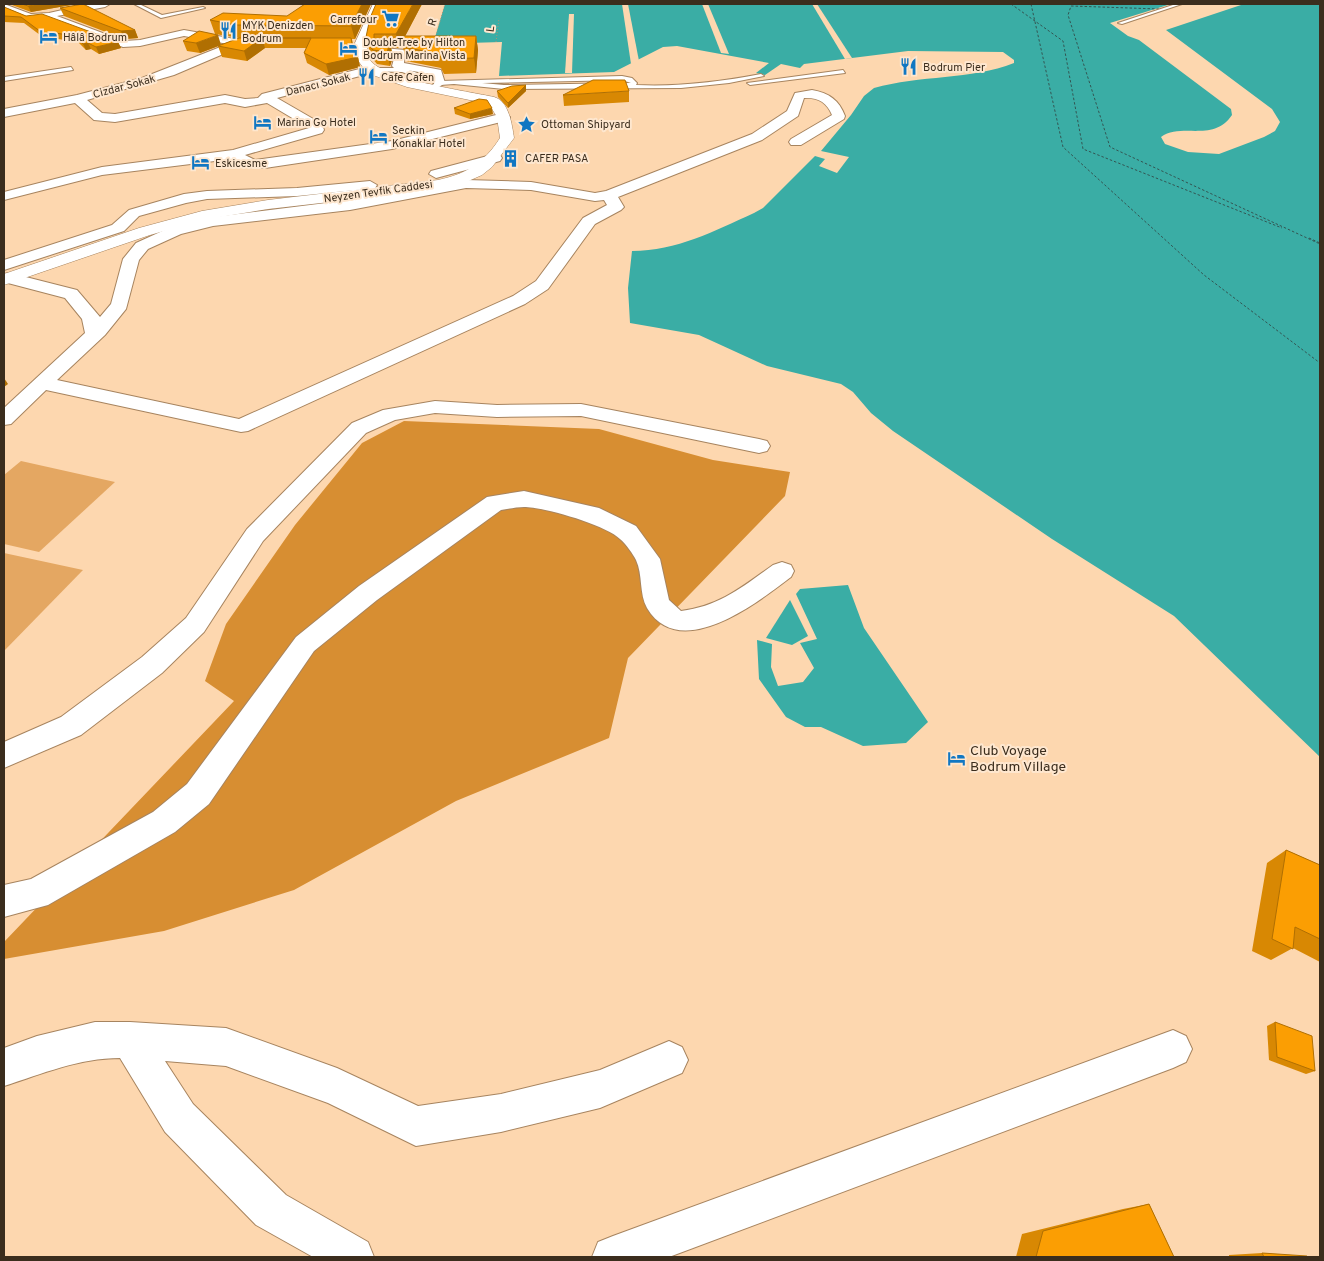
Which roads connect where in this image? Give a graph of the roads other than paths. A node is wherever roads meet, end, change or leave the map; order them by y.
1 (105, 4) edge
2 (136, 4) edge
3 (378, 4) edge
4 (1180, 4) edge
5 (91, 5) edge
6 (4, 7) edge
7 (203, 8) dead end
8 (46, 15) junction
9 (30, 18) junction
10 (6, 20) edge
11 (1120, 22) dead end
12 (240, 43) junction
13 (279, 43) edge
14 (359, 46) junction
15 (71, 69) dead end
16 (371, 70) junction
17 (843, 72) dead end
18 (761, 76) dead end
19 (4, 79) edge
20 (718, 84) junction
21 (436, 85) junction
22 (266, 97) junction
23 (78, 99) junction
24 (4, 113) edge
25 (504, 117) junction
26 (796, 142) dead end
27 (234, 154) junction
28 (495, 158) joint
29 (609, 195) junction
30 (4, 196) edge
31 (6, 274) edge
32 (94, 334) junction
33 (41, 383) junction
34 (4, 419) edge
35 (759, 446) dead end
36 (782, 571) dead end
37 (4, 755) edge
38 (4, 901) edge
39 (130, 1040) junction
40 (1173, 1049) dead end
41 (669, 1060) dead end
42 (4, 1067) edge
43 (353, 1257) edge
44 (613, 1257) edge

1 - 5 street
2 - 7 lane
3 - 14 main road
4 - 11 lane
5 - 8 street
6 - 9 street
8 - 9 street
8 - 12 street
9 - 10 street
12 - 13 street
12 - 23 street, Cizdar Sokak
14 - 16 main road
14 - 21 street
15 - 19 lane
16 - 21 main road
16 - 22 street, Danacı Sokak
17 - 20 lane
18 - 20 lane
20 - 21 lane
21 - 25 main road
22 - 23 street
22 - 27 street
23 - 24 street, Cizdar Sokak
25 - 27 street
25 - 28 main road
26 - 29 street
27 - 30 street
28 - 31 street
29 - 32 street
29 - 33 street
31 - 32 street
32 - 33 street
33 - 34 street
35 - 37 street
36 - 38 street
39 - 41 street
39 - 42 street
39 - 43 street
40 - 44 street

